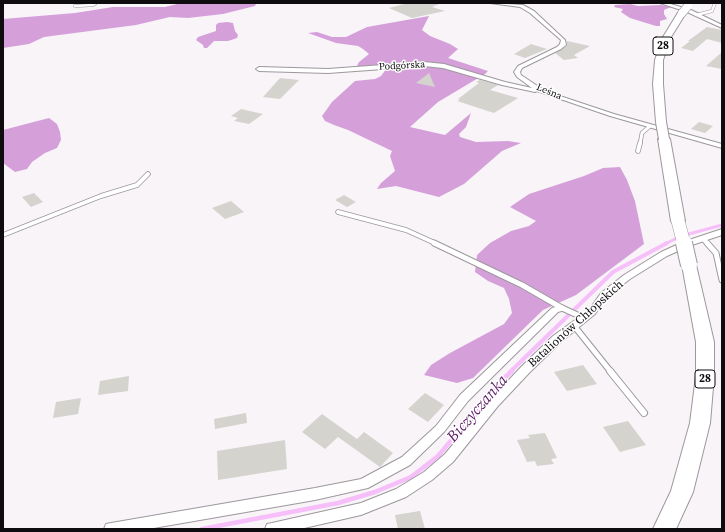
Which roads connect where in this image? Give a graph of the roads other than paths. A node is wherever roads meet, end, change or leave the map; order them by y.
1 (96, 3) edge
2 (492, 3) edge
3 (662, 3) edge
4 (715, 3) edge
5 (75, 6) dead end
6 (687, 7) edge
7 (696, 15) junction
8 (722, 27) edge
9 (259, 69) dead end
10 (543, 92) junction
11 (650, 126) junction
12 (722, 146) edge
13 (638, 151) dead end
14 (148, 174) dead end
15 (338, 212) dead end
16 (722, 232) edge
17 (3, 235) edge
18 (702, 238) junction
19 (722, 280) edge
20 (562, 308) junction
21 (582, 318) junction
22 (575, 326) junction
23 (644, 413) dead end
24 (111, 529) edge
25 (272, 529) edge
26 (664, 529) edge

1 - 5 lane
2 - 10 street, Leśna
3 - 7 street
4 - 7 lane
6 - 26 main road, 28, bridge
7 - 8 street
9 - 10 street, Podgórska
10 - 11 street, Leśna
11 - 12 street, Leśna
11 - 13 lane
14 - 17 lane
15 - 20 lane
16 - 18 street, Batalionów Chłopskich
18 - 19 lane
18 - 21 street, Batalionów Chłopskich
20 - 21 lane
20 - 24 street
21 - 22 street, Batalionów Chłopskich
22 - 23 lane
22 - 25 street, Batalionów Chłopskich

